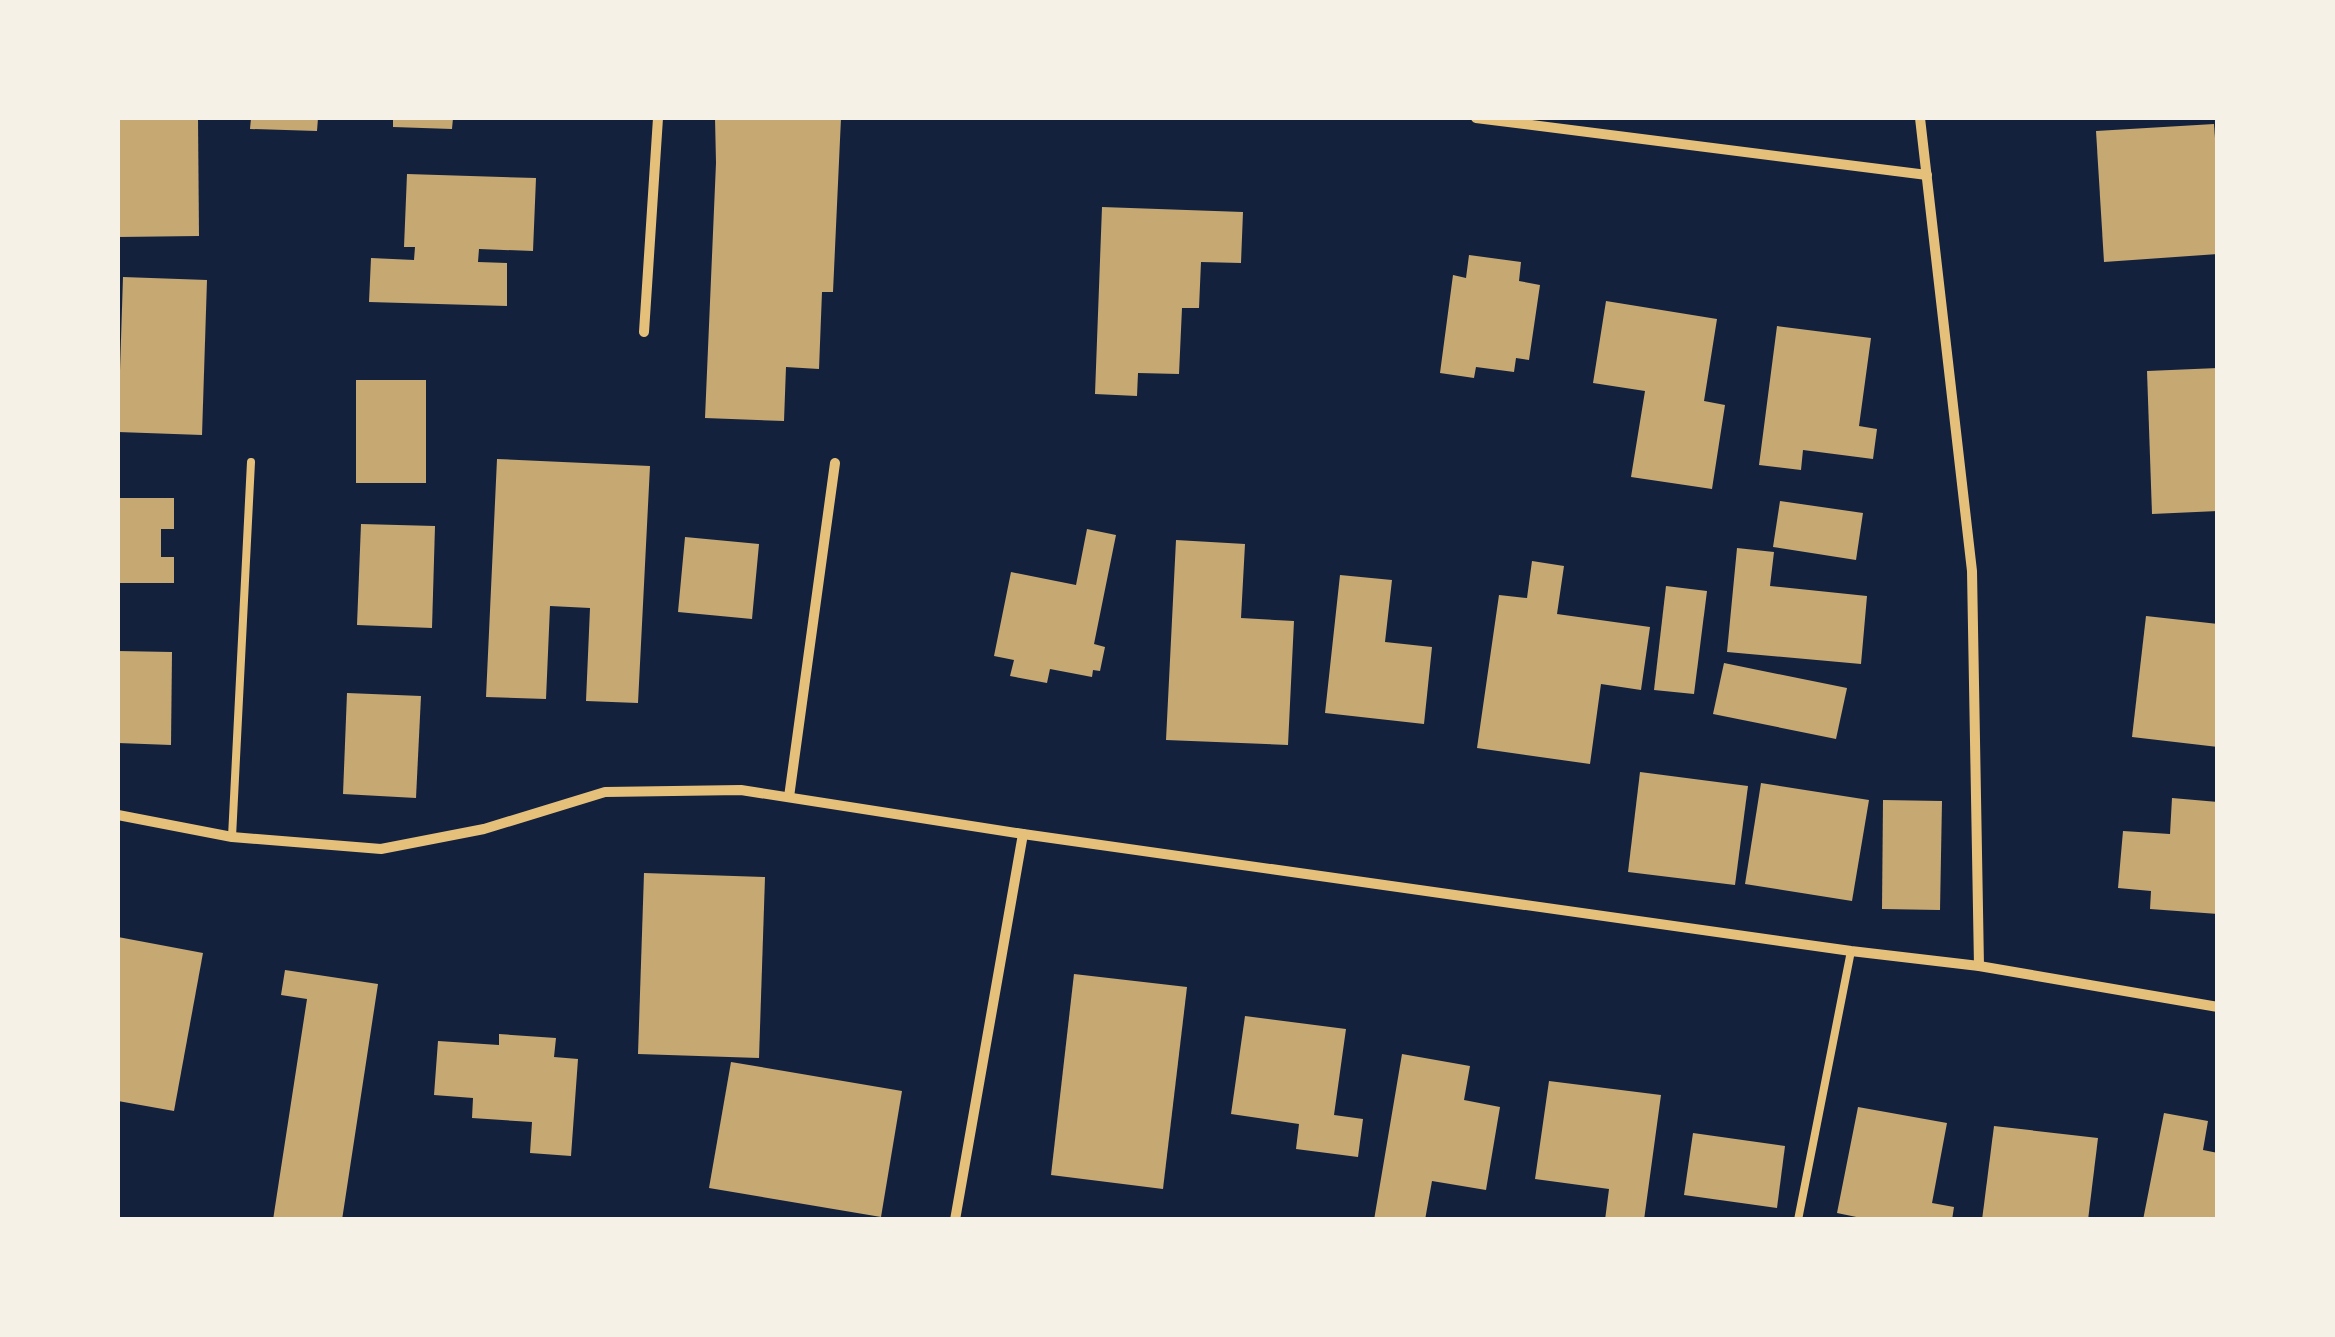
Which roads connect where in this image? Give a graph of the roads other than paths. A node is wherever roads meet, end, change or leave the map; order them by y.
1 (658, 118) edge
2 (1476, 118) edge
3 (1920, 118) edge
4 (1927, 175) junction
5 (644, 332) dead end
6 (251, 462) dead end
7 (836, 463) dead end
8 (790, 797) junction
9 (118, 816) edge
10 (1023, 834) junction
11 (232, 837) junction
12 (1851, 951) junction
13 (1979, 966) junction
14 (2218, 1007) edge
15 (955, 1220) edge
16 (1798, 1220) edge

1 - 5 street
2 - 4 street
3 - 4 street
4 - 13 street
6 - 11 lane
7 - 8 street
8 - 10 street
8 - 11 street
9 - 11 street
10 - 12 street
10 - 15 street
12 - 13 street
12 - 16 lane
13 - 14 street

